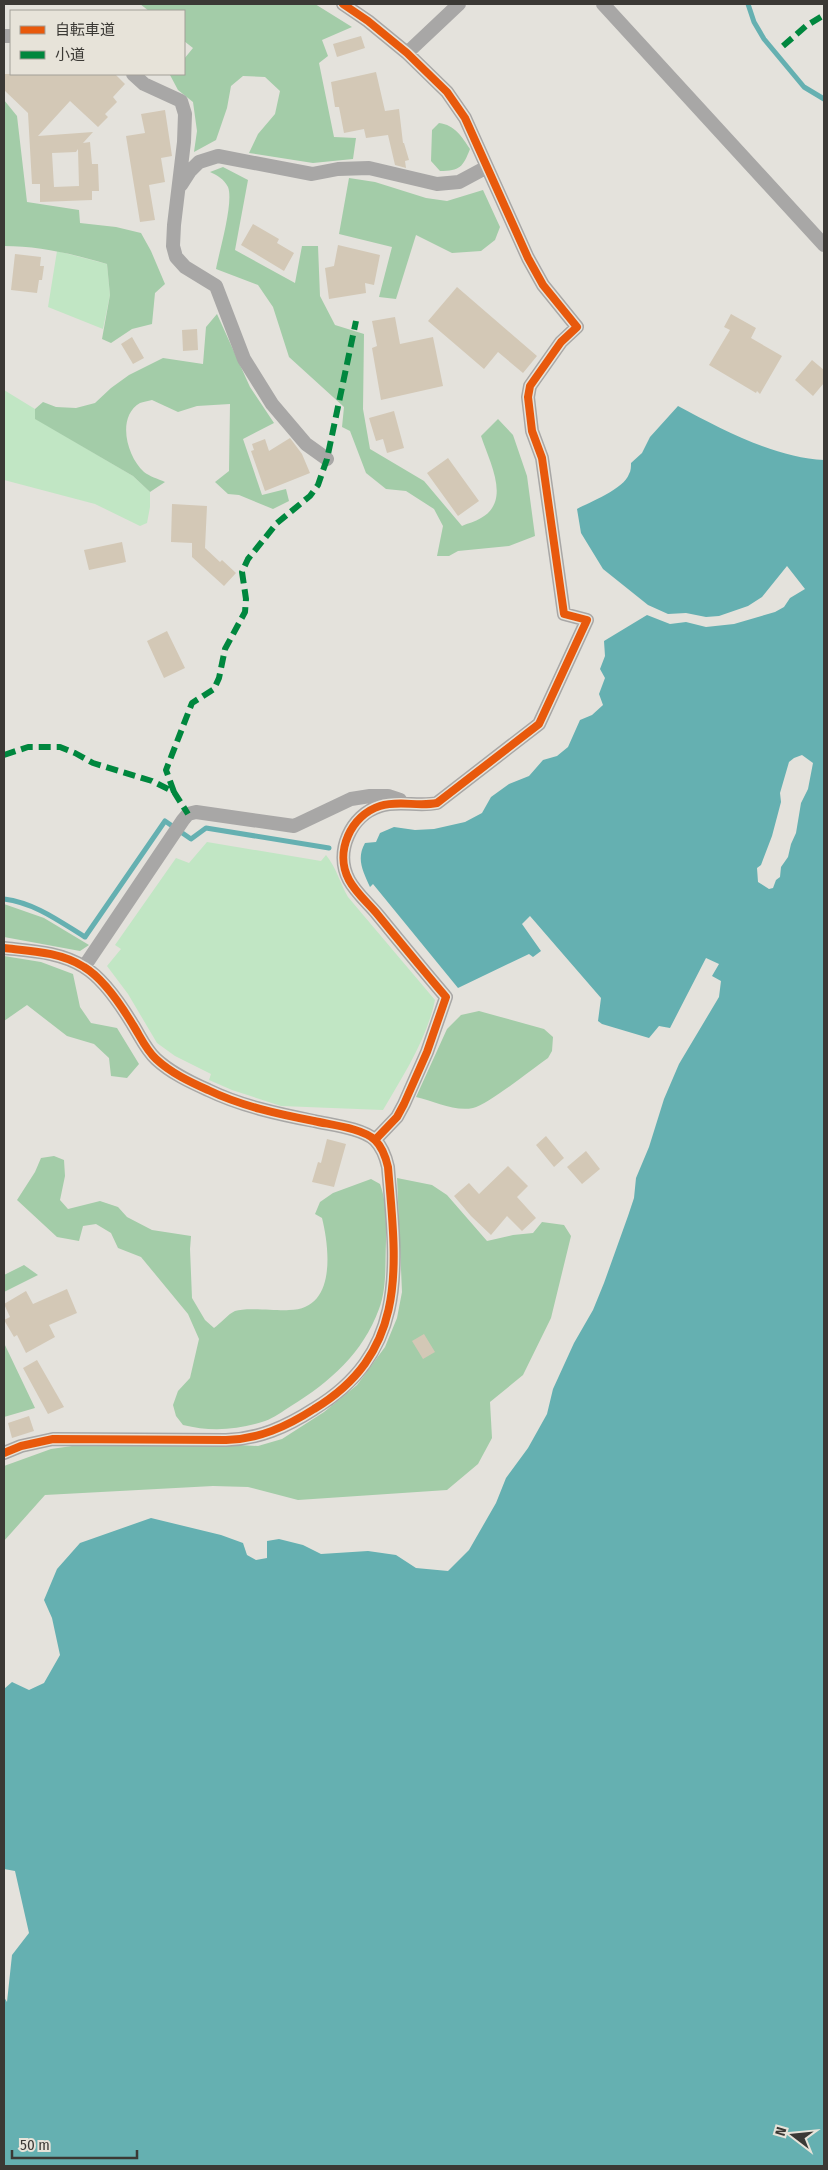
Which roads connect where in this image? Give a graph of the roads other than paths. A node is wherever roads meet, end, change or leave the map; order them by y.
1 (343, 4) edge
2 (459, 4) edge
3 (603, 4) edge
4 (407, 53) junction
5 (135, 75) edge
6 (487, 167) junction
7 (177, 191) junction
8 (824, 245) edge
9 (327, 459) dead end
10 (407, 803) junction
11 (4, 948) edge
12 (84, 966) junction
13 (375, 1140) junction
14 (4, 1453) edge

1 - 4 street
2 - 4 street
3 - 8 street
4 - 6 street
5 - 7 street
6 - 7 street
6 - 10 street
7 - 9 street
10 - 12 street
10 - 13 street
11 - 12 street
12 - 13 street
13 - 14 street

